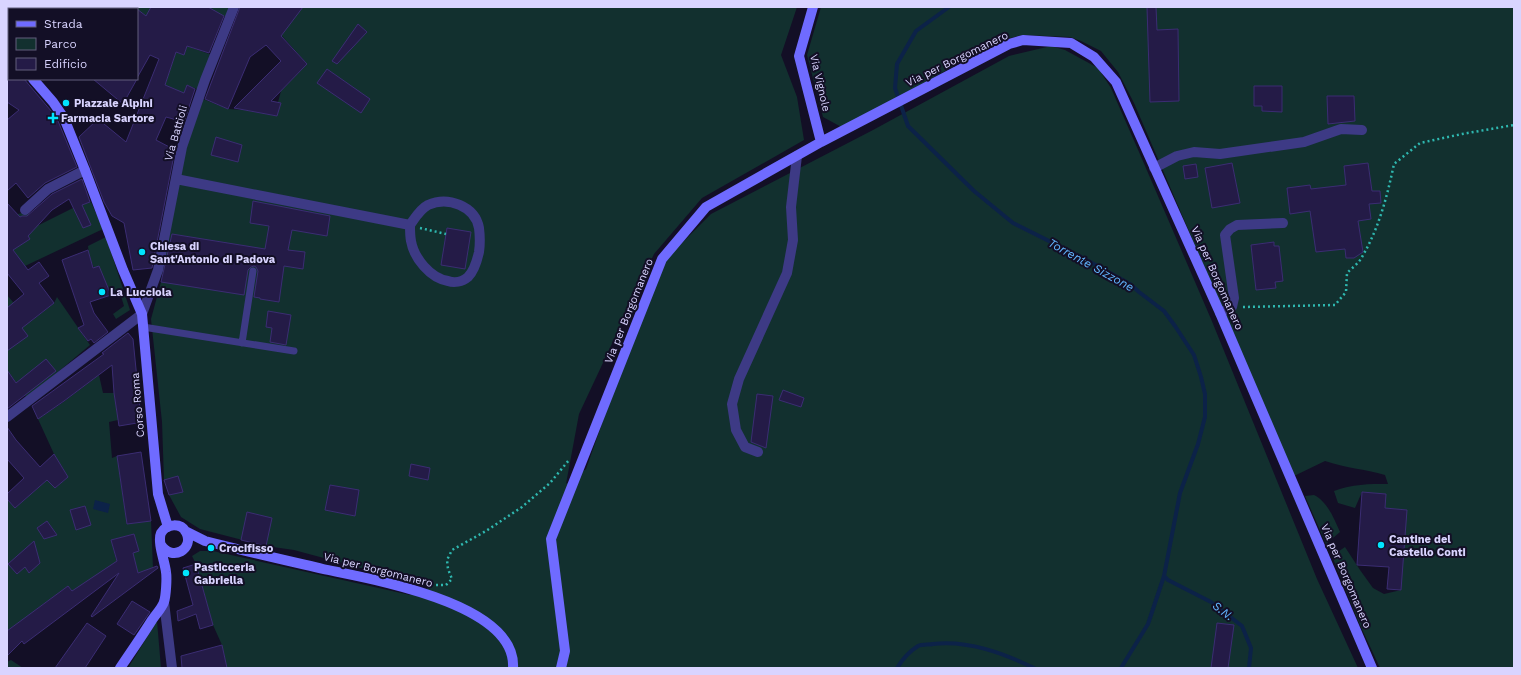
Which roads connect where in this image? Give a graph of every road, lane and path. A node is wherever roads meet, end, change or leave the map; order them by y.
1 (234, 7) edge
2 (813, 7) edge
3 (33, 80) edge
4 (1514, 125) edge
5 (1362, 130) dead end
6 (821, 142) junction
7 (797, 156) junction
8 (1154, 168) junction
9 (85, 170) junction
10 (176, 179) junction
11 (25, 210) dead end
12 (1283, 223) dead end
13 (410, 225) junction
14 (446, 234) dead end
15 (253, 271) dead end
16 (1232, 307) junction
17 (1220, 313) junction
18 (142, 314) junction
19 (143, 327) junction
20 (242, 343) junction
21 (294, 351) dead end
22 (7, 417) edge
23 (758, 452) dead end
24 (574, 456) dead end
25 (177, 528) junction
26 (205, 541) junction
27 (161, 545) junction
28 (179, 552) junction
29 (167, 573) junction
30 (452, 580) dead end
31 (164, 602) junction
32 (120, 668) edge
33 (172, 668) edge
34 (513, 668) edge
35 (561, 668) edge
36 (1372, 668) edge

1 - 10 street, Via Battioli
2 - 6 main road, Via Vignole
3 - 9 main road
4 - 16 path
5 - 8 street
6 - 7 main road, Via per Borgomanero
6 - 8 main road, Via per Borgomanero
7 - 23 street
7 - 35 main road, Via per Borgomanero
8 - 17 main road, Via per Borgomanero
9 - 11 street
9 - 18 main road
10 - 13 street
10 - 18 street, Via Battioli
12 - 16 street
13 - 13 street
13 - 14 path
15 - 20 lane
16 - 17 street
17 - 36 main road, Via per Borgomanero
18 - 19 main road, Corso Roma
18 - 22 street
19 - 20 lane
19 - 25 main road, Corso Roma
20 - 21 lane
24 - 30 path
25 - 26 main road, Via per Borgomanero
25 - 27 main road
25 - 28 main road
26 - 28 main road
26 - 34 main road, Via per Borgomanero
27 - 28 main road
27 - 29 main road
28 - 29 main road
29 - 31 main road
31 - 32 main road
31 - 33 street

